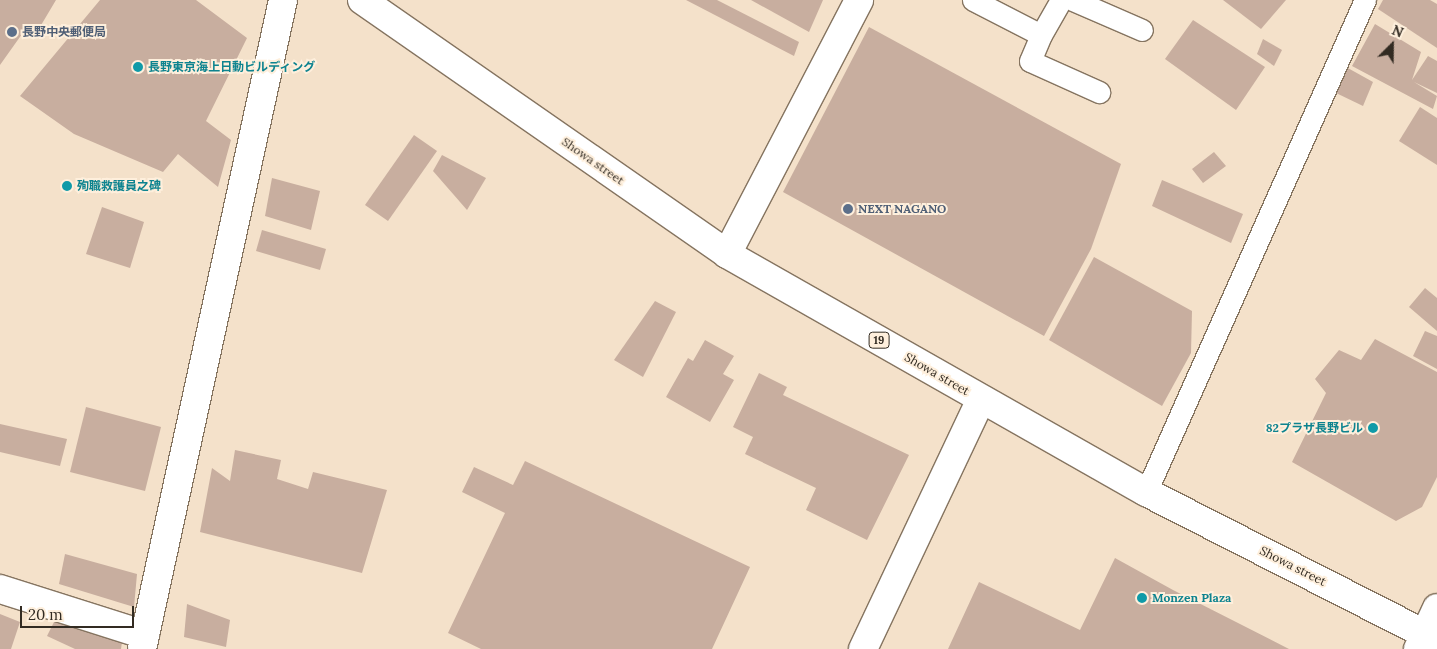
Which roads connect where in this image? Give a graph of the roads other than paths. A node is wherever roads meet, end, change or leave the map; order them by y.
1 (283, 0) edge
2 (362, 0) edge
3 (859, 0) edge
4 (973, 0) edge
5 (1061, 0) edge
6 (1073, 0) edge
7 (1365, 0) edge
8 (1142, 30) dead end
9 (1041, 35) junction
10 (1099, 92) dead end
11 (727, 254) junction
12 (981, 399) junction
13 (1146, 492) junction
14 (0, 589) edge
15 (1437, 608) edge
16 (1427, 641) edge
17 (143, 642) edge
18 (863, 649) edge

1 - 17 main road
2 - 11 main road, Showa street / 19
3 - 11 main road
4 - 9 lane
5 - 9 lane
6 - 8 lane
7 - 13 lane
9 - 10 lane
11 - 12 main road, Showa street / 19
12 - 13 main road, Showa street / 19
12 - 18 main road
13 - 16 main road, Showa street / 19
14 - 17 main road
15 - 16 main road

